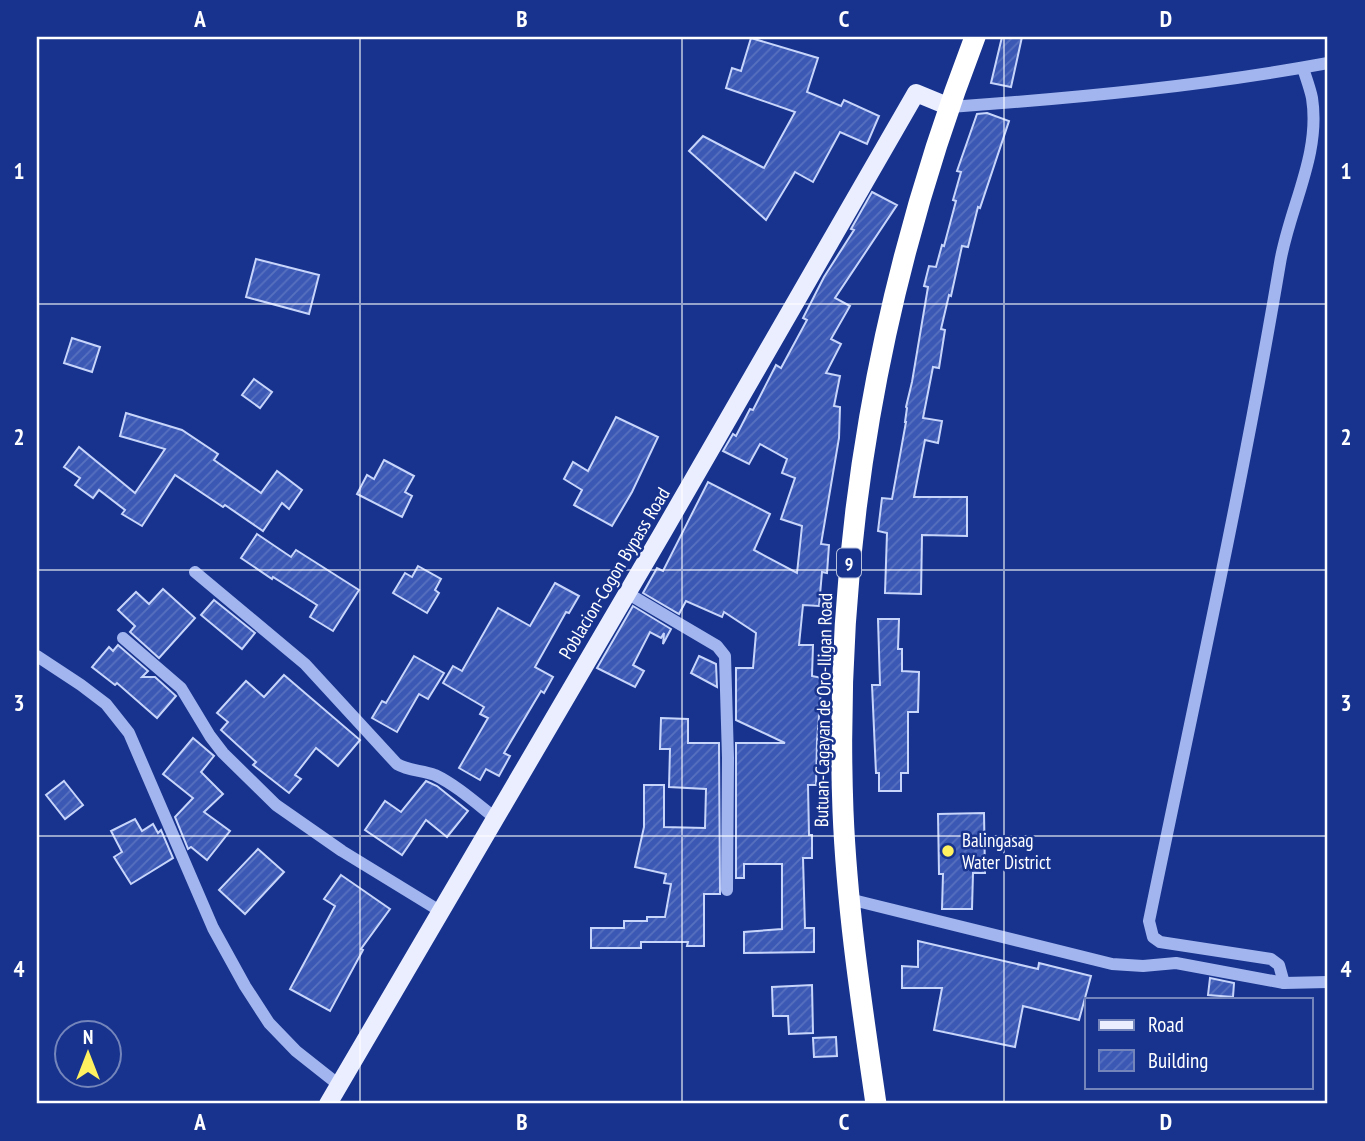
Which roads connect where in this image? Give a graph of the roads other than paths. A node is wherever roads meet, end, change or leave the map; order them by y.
1 (975, 37) edge
2 (1328, 63) edge
3 (1303, 68) junction
4 (950, 107) junction
5 (195, 572) dead end
6 (627, 593) junction
7 (123, 638) dead end
8 (37, 656) edge
9 (495, 818) junction
10 (727, 890) dead end
11 (849, 899) junction
12 (440, 911) junction
13 (1328, 982) edge
14 (1284, 983) junction
15 (339, 1085) junction
16 (328, 1104) edge
17 (876, 1104) edge

1 - 4 highway, Butuan-Cagayan de Oro-Iligan Road / 9
2 - 3 street
3 - 4 street
3 - 14 street
4 - 6 main road, Poblacion-Cogon Bypass Road
4 - 11 highway, Butuan-Cagayan de Oro-Iligan Road / 9
5 - 9 street
6 - 9 main road, Poblacion-Cogon Bypass Road
6 - 10 street
7 - 12 street
8 - 15 street
9 - 12 main road, Poblacion-Cogon Bypass Road
11 - 14 street
11 - 17 highway, Butuan-Cagayan de Oro-Iligan Road / 9
12 - 15 main road, Poblacion-Cogon Bypass Road
13 - 14 street
15 - 16 main road, Poblacion-Cogon Bypass Road

